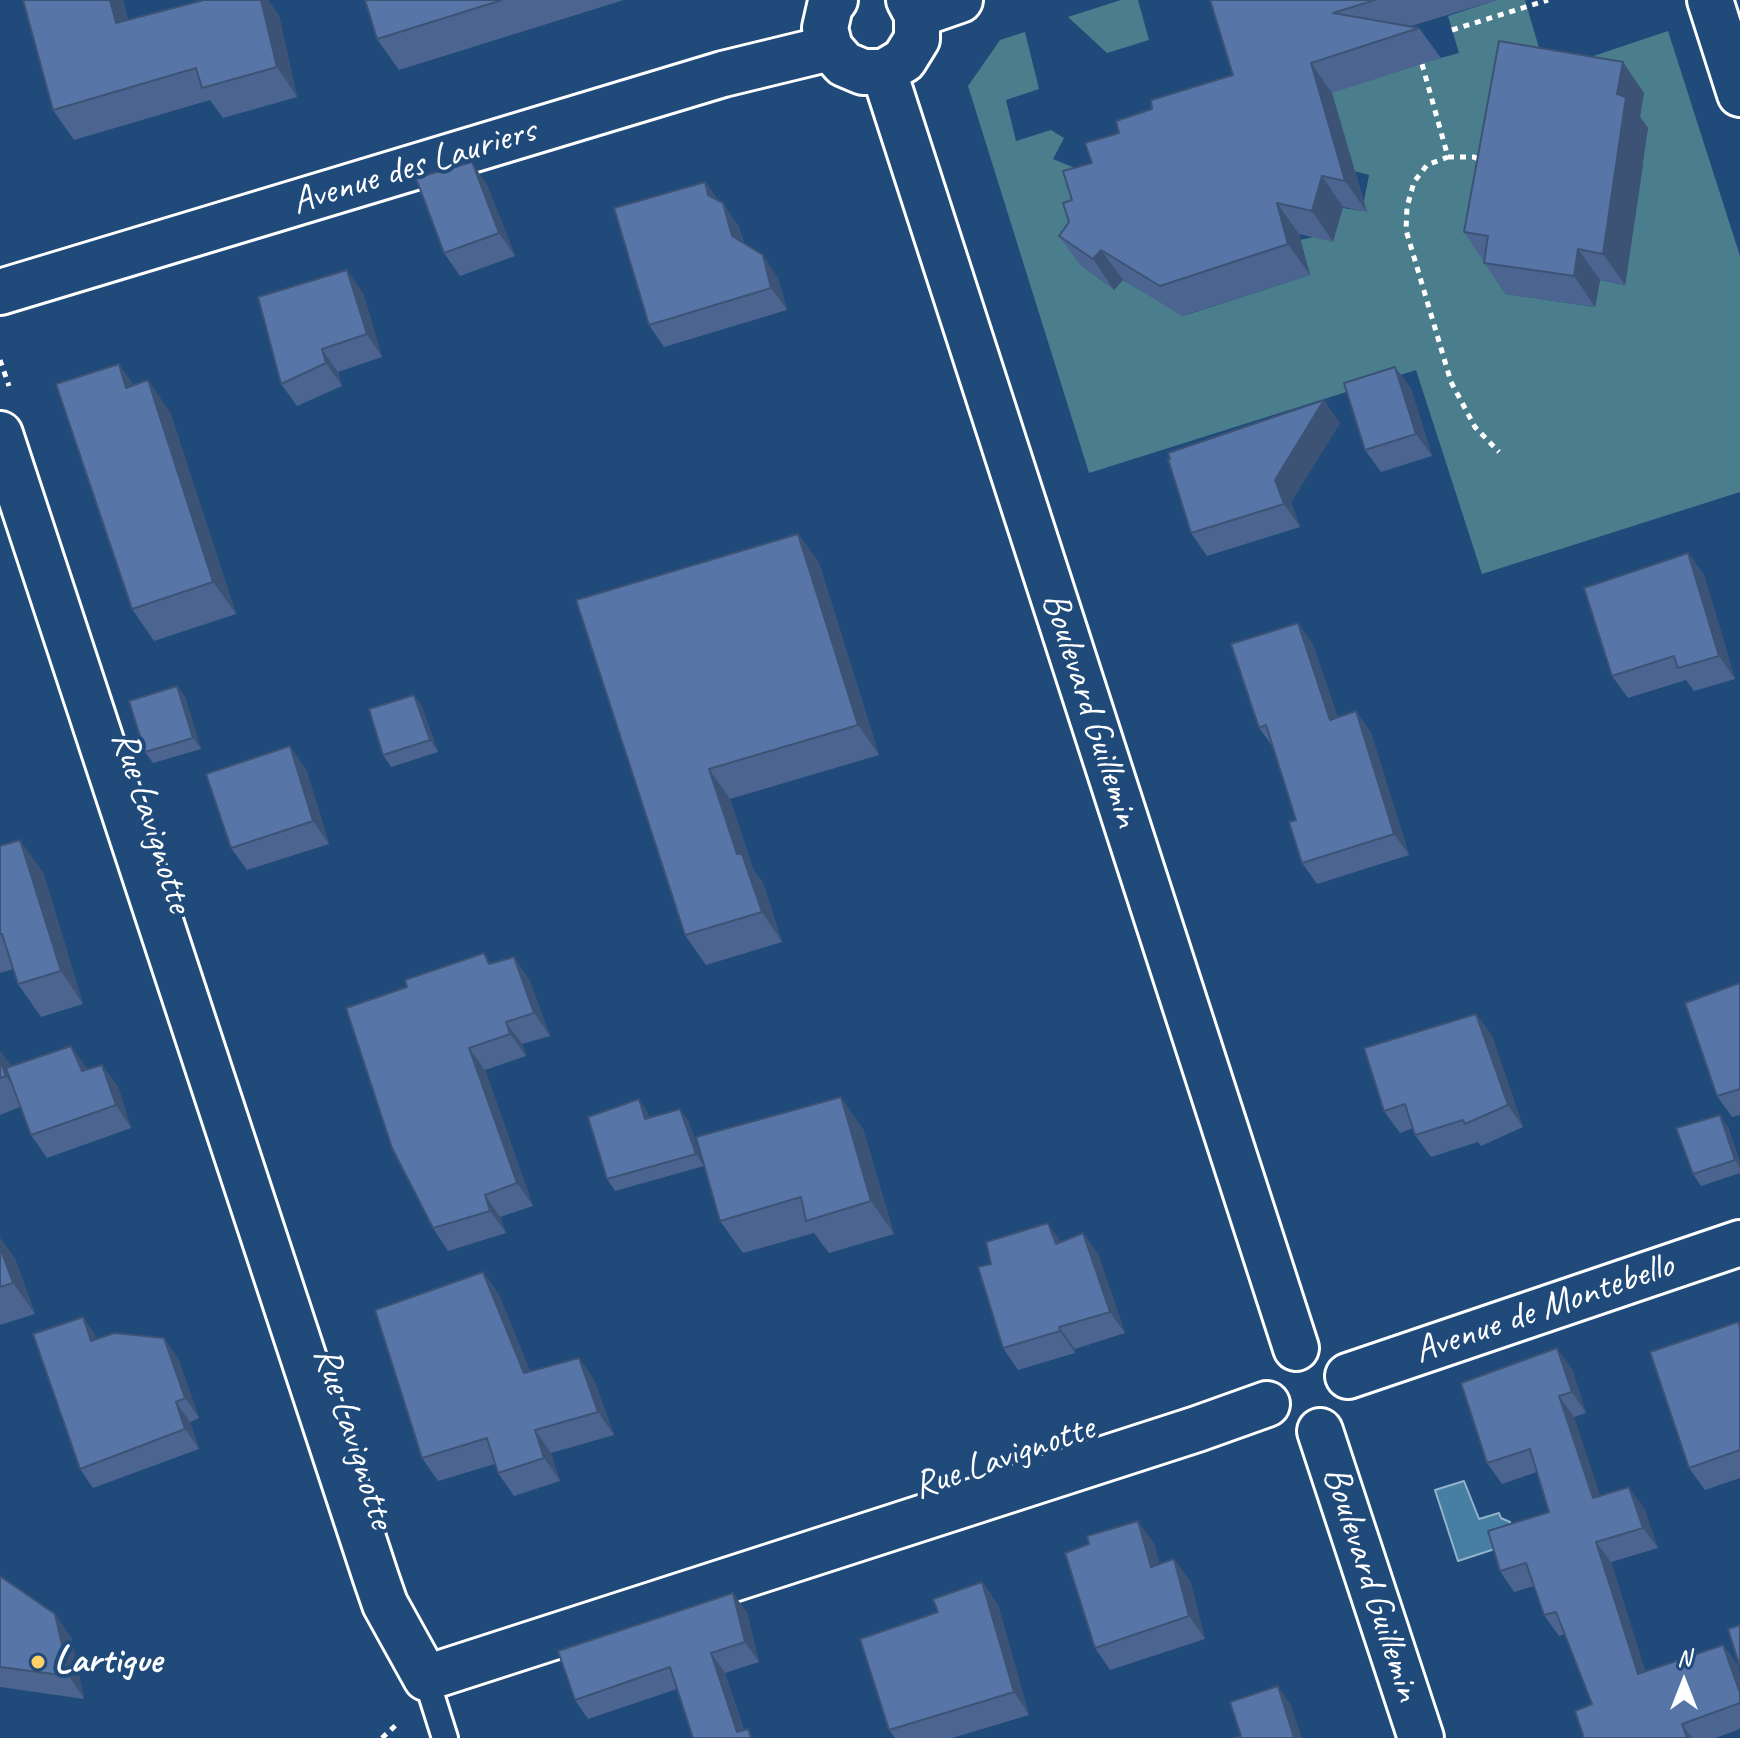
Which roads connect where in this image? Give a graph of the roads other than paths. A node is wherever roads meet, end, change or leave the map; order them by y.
1 (835, 0) edge
2 (960, 0) edge
3 (1710, 0) edge
4 (913, 7) edge
5 (830, 48) junction
6 (884, 72) junction
7 (1740, 94) edge
8 (0, 292) edge
9 (0, 434) edge
10 (1740, 1243) edge
11 (1296, 1348) junction
12 (1348, 1376) junction
13 (1267, 1404) junction
14 (1320, 1431) junction
15 (426, 1678) junction
16 (445, 1738) edge
17 (1421, 1738) edge

1 - 5 street
2 - 4 street
3 - 7 street
4 - 6 street
5 - 6 street
5 - 8 street, Avenue des Lauriers
6 - 11 street, Boulevard Guillemin
9 - 15 street, Rue Lavignotte
10 - 12 street, Avenue de Montebello
11 - 12 street
11 - 13 street
12 - 14 street
13 - 14 street
13 - 15 street, Rue Lavignotte
14 - 17 street, Boulevard Guillemin
15 - 16 lane

